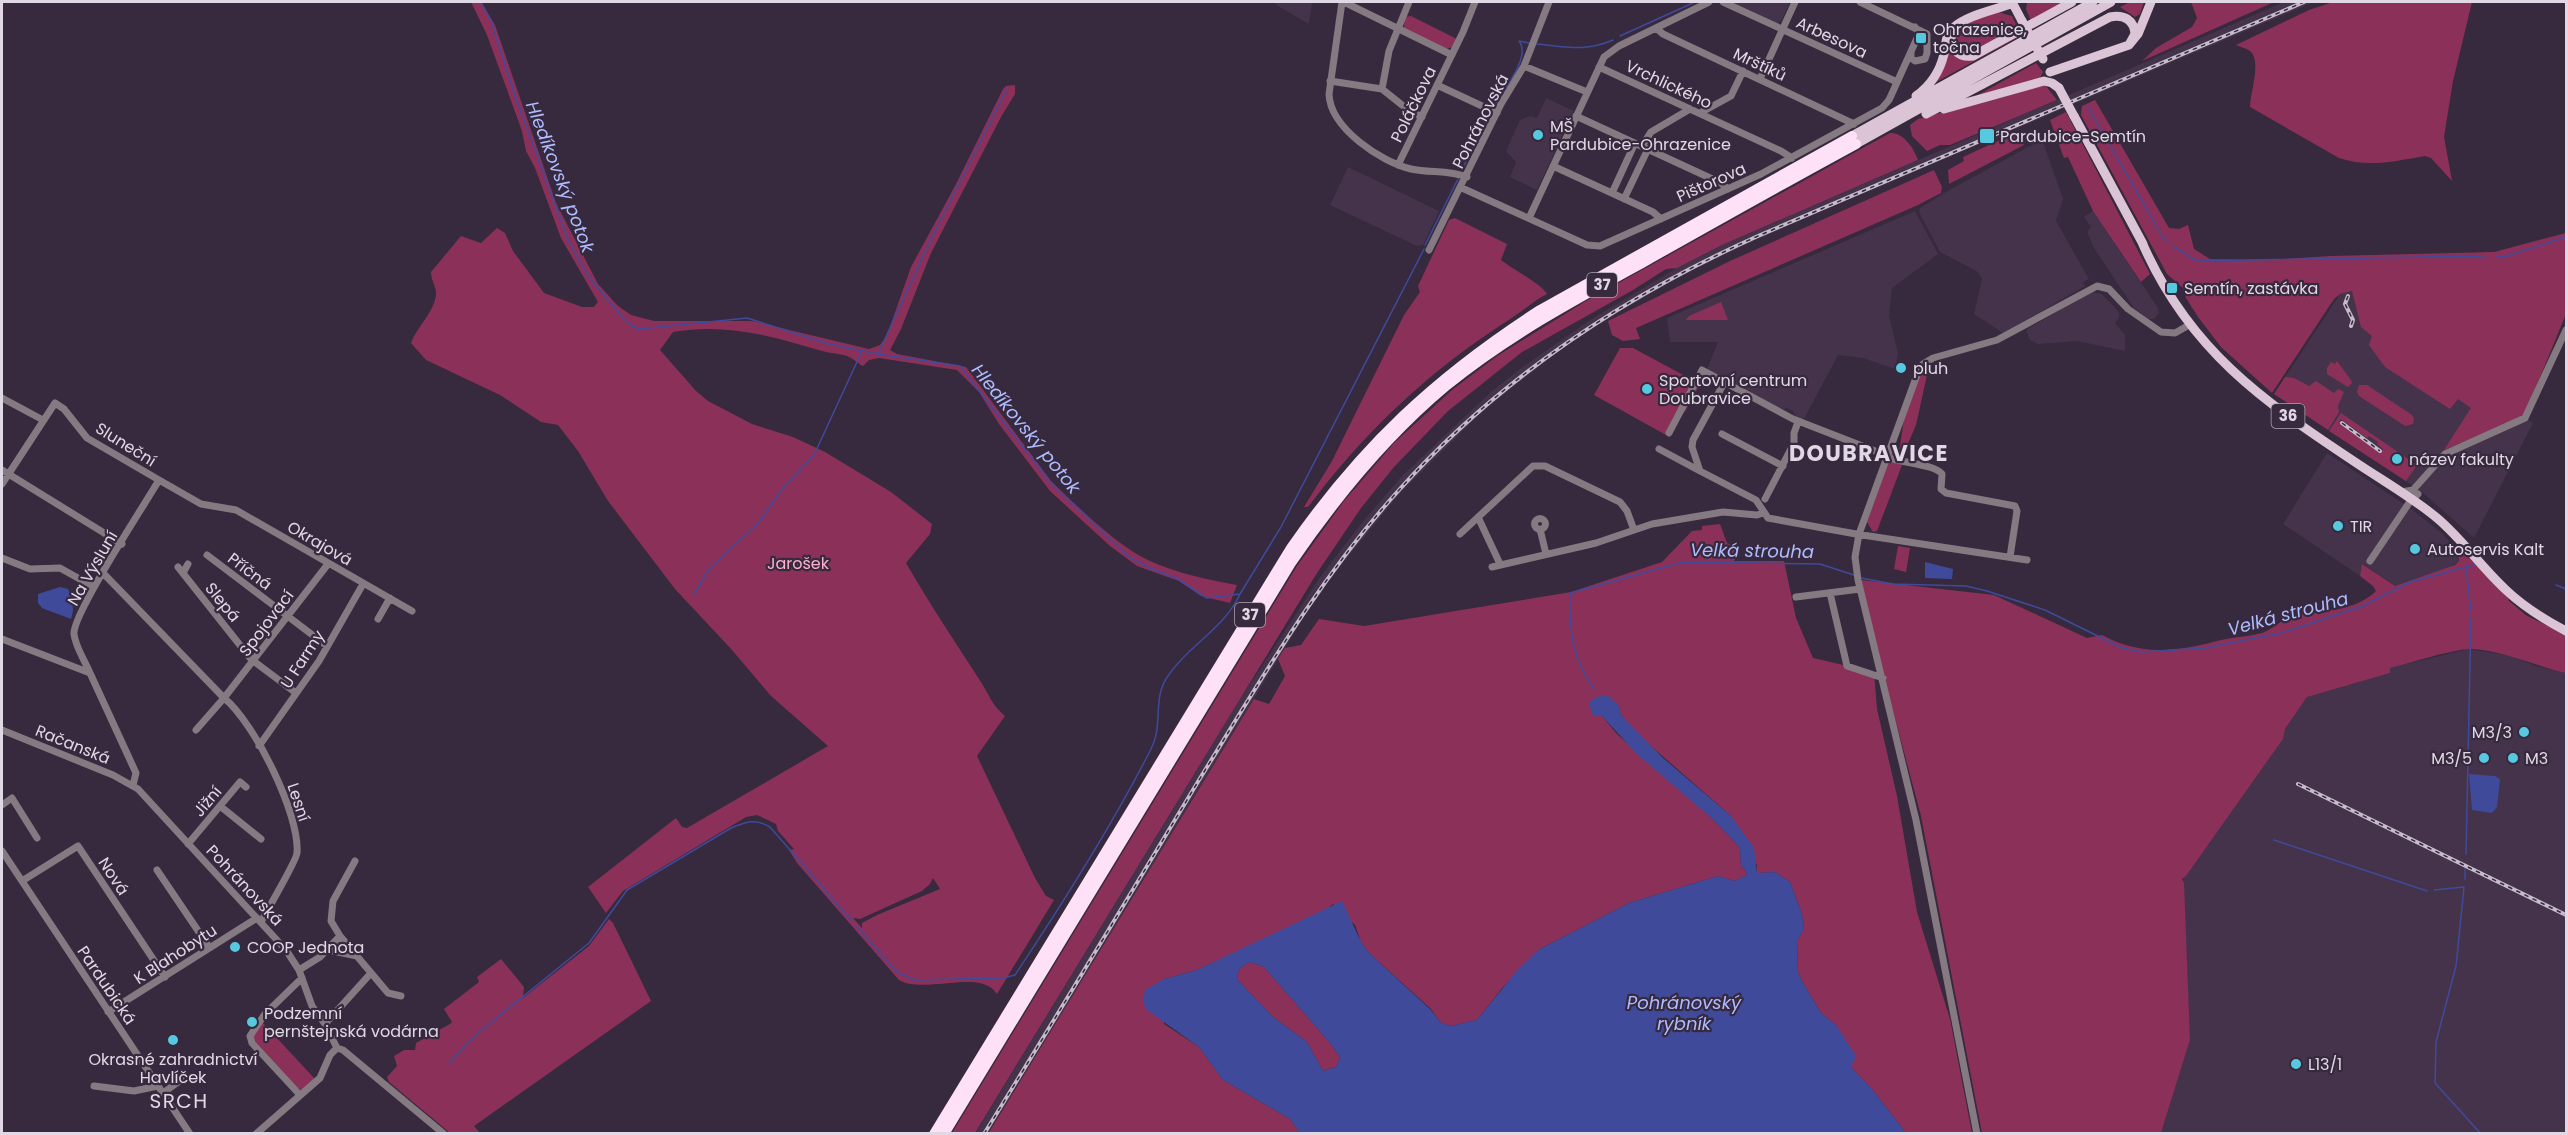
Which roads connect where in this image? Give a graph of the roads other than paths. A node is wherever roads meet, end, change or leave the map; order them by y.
1 (1343, 2) edge
2 (1409, 2) edge
3 (1475, 2) edge
4 (1549, 2) edge
5 (1709, 2) edge
6 (1723, 2) edge
7 (1795, 2) edge
8 (1860, 2) edge
9 (2072, 2) edge
10 (2093, 2) edge
11 (2111, 2) edge
12 (2151, 2) edge
13 (2007, 4) edge
14 (1957, 25) junction
15 (1398, 27) junction
16 (1915, 27) junction
17 (1656, 28) junction
18 (1782, 29) junction
19 (2129, 45) junction
20 (1911, 52) junction
21 (1452, 55) junction
22 (1524, 66) junction
23 (1599, 67) junction
24 (1743, 71) junction
25 (2050, 72) junction
26 (1761, 79) junction
27 (1330, 81) junction
28 (1897, 82) junction
29 (1437, 85) junction
30 (1382, 88) junction
31 (2059, 88) junction
32 (1587, 92) junction
33 (1690, 109) junction
34 (1497, 113) junction
35 (1700, 113) junction
36 (1926, 114) junction
37 (1576, 116) junction
38 (1422, 117) junction
39 (1886, 122) junction
40 (1854, 124) junction
41 (1854, 140) junction
42 (1642, 146) junction
43 (1792, 158) junction
44 (1398, 165) junction
45 (1553, 165) junction
46 (1467, 177) junction
47 (1462, 188) junction
48 (1728, 189) junction
49 (1612, 193) junction
50 (1624, 199) junction
51 (1529, 218) junction
52 (1661, 219) junction
53 (1430, 250) dead end
54 (2189, 324) junction
55 (2566, 330) edge
56 (1724, 383) junction
57 (2, 398) edge
58 (43, 420) junction
59 (1798, 422) junction
60 (1669, 433) dead end
61 (1722, 434) dead end
62 (1659, 449) dead end
63 (1887, 456) junction
64 (1783, 465) junction
65 (1700, 471) junction
66 (5, 472) edge
67 (159, 480) junction
68 (2, 483) edge
69 (2414, 494) junction
70 (1765, 499) dead end
71 (1763, 513) junction
72 (1478, 517) junction
73 (263, 525) joint
74 (1540, 529) dead end
75 (1634, 530) junction
76 (1460, 534) dead end
77 (1859, 534) junction
78 (122, 544) junction
79 (1546, 554) junction
80 (207, 555) dead end
81 (2010, 557) junction
82 (2, 558) edge
83 (2027, 560) dead end
84 (2370, 561) dead end
85 (188, 564) dead end
86 (327, 564) junction
87 (1500, 564) junction
88 (1492, 567) dead end
89 (103, 573) junction
90 (363, 584) junction
91 (94, 587) junction
92 (1860, 589) junction
93 (1830, 593) junction
94 (1796, 597) dead end
95 (390, 598) junction
96 (412, 611) dead end
97 (288, 617) junction
98 (378, 619) dead end
99 (2566, 631) edge
100 (2, 639) edge
101 (327, 646) junction
102 (254, 661) junction
103 (90, 673) junction
104 (1882, 678) junction
105 (296, 693) junction
106 (224, 698) junction
107 (2, 730) edge
108 (196, 730) dead end
109 (259, 746) junction
110 (133, 785) junction
111 (246, 787) dead end
112 (2, 804) edge
113 (220, 806) junction
114 (37, 838) dead end
115 (261, 839) dead end
116 (189, 844) junction
117 (2, 851) edge
118 (355, 861) dead end
119 (157, 870) dead end
120 (22, 881) junction
121 (259, 920) junction
122 (340, 936) junction
123 (209, 947) junction
124 (328, 950) junction
125 (357, 956) junction
126 (299, 970) junction
127 (371, 973) junction
128 (165, 977) junction
129 (302, 978) junction
130 (400, 996) dead end
131 (108, 1012) junction
132 (325, 1024) junction
133 (337, 1048) junction
134 (185, 1077) dead end
135 (94, 1086) dead end
136 (158, 1086) junction
137 (163, 1093) junction
138 (300, 1095) junction
139 (190, 1134) edge
140 (256, 1134) edge
141 (444, 1134) edge
142 (934, 1134) edge
143 (944, 1134) edge
144 (1977, 1134) edge

1 - 15 street, Poláčkova
1 - 27 street
2 - 15 street
3 - 21 street, Poláčkova
4 - 22 street, Pohránovská
5 - 17 street
6 - 18 street, Arbesova
7 - 18 street
8 - 16 street
9 - 14 main road
10 - 39 main road, 37
11 - 39 main road, 37
12 - 19 main road
13 - 14 main road
13 - 25 main road, 36, bridge
14 - 39 main road
15 - 21 street, Poláčkova
15 - 30 street
16 - 20 street, Pištorova
16 - 20 street
17 - 23 street
17 - 24 street, Mrštíků
18 - 26 street
18 - 28 street, Arbesova
19 - 25 main road
19 - 36 main road
20 - 28 street, Pištorova
21 - 29 street, Poláčkova
22 - 32 street
22 - 34 street, Pohránovská
23 - 32 street
23 - 33 street, Vrchlického
24 - 26 street, Mrštíků
24 - 35 street
25 - 31 main road, 36
26 - 40 street, Mrštíků
27 - 30 street
27 - 44 street
28 - 40 street, Pištorova
29 - 34 street
29 - 38 street, Poláčkova
30 - 38 street
31 - 36 main road
31 - 54 main road, 36, bridge
32 - 37 street
33 - 35 street, Vrchlického
33 - 42 street
34 - 46 street, Pohránovská
35 - 43 street, Vrchlického
36 - 39 main road
37 - 42 street
37 - 45 street
38 - 44 street, Poláčkova
39 - 41 main road, 37
40 - 43 street, Pištorova
41 - 142 highway, 37
41 - 143 highway, 37
42 - 48 street
42 - 49 street
42 - 50 street
43 - 48 street, Pištorova
44 - 46 street
45 - 49 street
45 - 51 street
46 - 47 street, Pohránovská
47 - 51 street, Pištorova
47 - 53 street, Pohránovská
48 - 52 street, Pištorova
49 - 50 street
50 - 52 street
51 - 52 street, Pištorova
54 - 63 street
54 - 69 main road, 36
55 - 69 street
56 - 59 street
56 - 60 street
56 - 65 street
57 - 58 street
58 - 66 street
58 - 67 street, Sluneční
59 - 63 street
59 - 64 street
61 - 64 street
62 - 65 street
63 - 77 street
63 - 81 street
64 - 70 street
65 - 71 street
66 - 68 street
66 - 78 street
67 - 73 street, Sluneční
67 - 78 street, Na Výsluní
69 - 84 street
69 - 99 main road, 36
71 - 75 street
71 - 77 street
72 - 75 street
72 - 76 street
72 - 87 street
73 - 86 street, Okrajová
74 - 79 street
75 - 79 street
77 - 81 street
77 - 92 street
78 - 89 street, Na Výsluní
79 - 87 street
80 - 97 street, Příčná
81 - 83 street
82 - 91 street
85 - 102 street, Slepá
86 - 90 street, Okrajová
86 - 97 street, Spojovací
87 - 88 street
89 - 91 street, Na Výsluní
89 - 106 street, Lesní
90 - 95 street, Okrajová
90 - 101 street, U Farmy
91 - 103 street, Na Výsluní
92 - 93 street
92 - 104 street
93 - 94 street
93 - 104 street
95 - 96 street, Okrajová
95 - 98 street
97 - 101 street, Příčná
97 - 102 street, Spojovací
100 - 103 street
101 - 105 street, U Farmy
102 - 105 street, Slepá
102 - 106 street, Spojovací
103 - 110 street, Na Výsluní
104 - 144 street
105 - 109 street, U Farmy
106 - 108 street
106 - 109 street, Lesní
107 - 110 street, Račanská
109 - 121 street, Lesní
110 - 116 street, Pohránovská
111 - 113 street, Jižní
112 - 114 street
113 - 115 street
113 - 116 street, Jižní
116 - 121 street, Pohránovská
117 - 120 street, Pardubická
118 - 122 street
119 - 123 street
120 - 128 street, Nová
120 - 131 street, Pardubická
121 - 123 street, K Blahobytu
121 - 126 street, Pohránovská
122 - 124 street
122 - 125 street
123 - 128 street, K Blahobytu
124 - 125 street
124 - 126 street
125 - 127 street
126 - 129 street, Pohránovská
127 - 130 street
127 - 132 street
128 - 131 street, K Blahobytu
129 - 132 street, Pohránovská
129 - 138 street
131 - 136 street, Pardubická
132 - 133 street, Pohránovská
133 - 138 street
133 - 141 street
134 - 137 street
135 - 136 street
136 - 137 street, Pardubická
137 - 139 street, Pardubická
138 - 140 street

